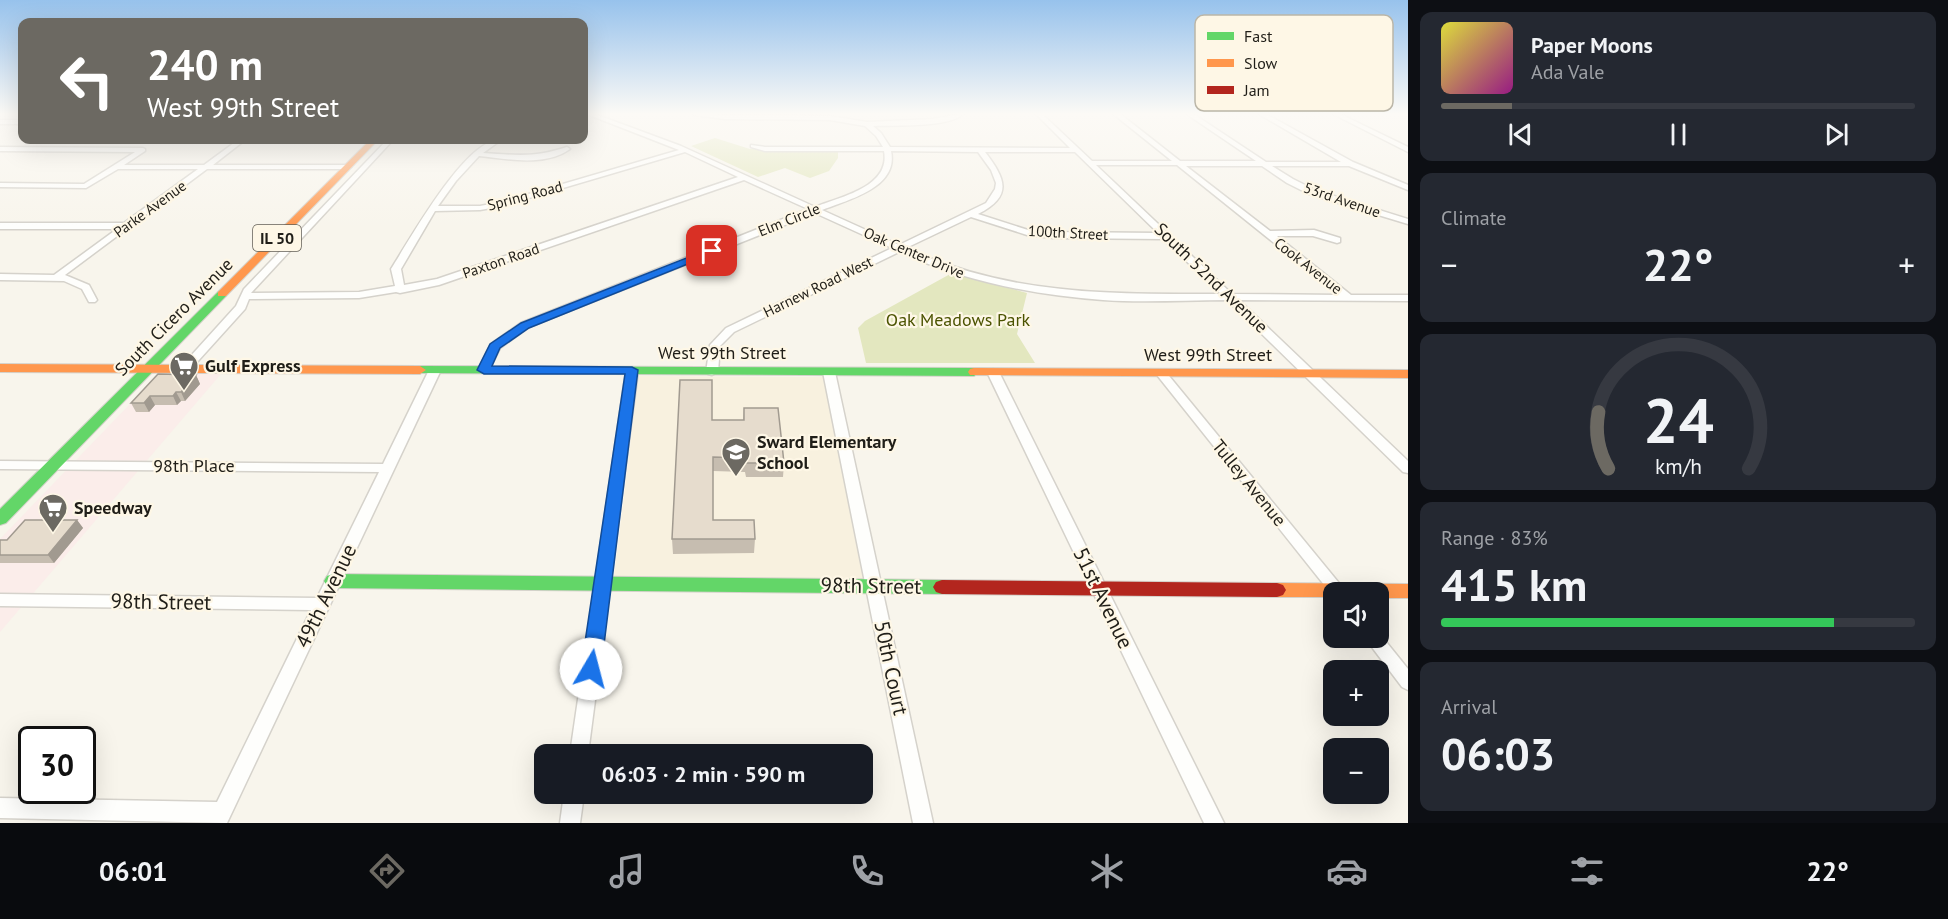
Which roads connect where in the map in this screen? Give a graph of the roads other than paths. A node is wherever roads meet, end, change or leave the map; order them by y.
1 (140, 151) edge
2 (227, 151) edge
3 (363, 151) edge
4 (379, 151) edge
5 (480, 151) edge
6 (561, 151) edge
7 (680, 151) edge
8 (688, 151) edge
9 (888, 151) edge
10 (981, 151) edge
11 (1079, 151) edge
12 (1164, 151) edge
13 (1245, 151) edge
14 (1327, 151) edge
15 (476, 154) junction
16 (1092, 163) junction
17 (1179, 163) junction
18 (1264, 164) junction
19 (1349, 164) junction
20 (117, 166) junction
21 (207, 167) junction
22 (347, 167) junction
23 (745, 177) junction
24 (0, 185) edge
25 (1408, 188) edge
26 (433, 209) junction
27 (816, 210) junction
28 (971, 214) junction
29 (1408, 222) edge
30 (0, 226) edge
31 (127, 226) junction
32 (1268, 234) junction
33 (1167, 236) junction
34 (1337, 240) dead end
35 (899, 248) junction
36 (0, 277) edge
37 (57, 277) junction
38 (400, 290) junction
39 (246, 296) junction
40 (1232, 297) junction
41 (1348, 297) junction
42 (1408, 298) edge
43 (92, 300) dead end
44 (0, 368) edge
45 (148, 368) junction
46 (185, 369) junction
47 (435, 370) junction
48 (484, 370) junction
49 (632, 370) junction
50 (712, 372) junction
51 (829, 372) junction
52 (993, 372) junction
53 (1161, 373) junction
54 (1311, 374) junction
55 (1408, 374) edge
56 (0, 465) edge
57 (53, 466) junction
58 (388, 468) junction
59 (1408, 469) edge
60 (0, 519) edge
61 (333, 581) junction
62 (1330, 582) edge
63 (603, 584) junction
64 (874, 587) junction
65 (1098, 588) junction
66 (1323, 591) edge
67 (1389, 591) edge
68 (1408, 591) edge
69 (0, 600) edge
70 (322, 603) junction
71 (1381, 648) edge
72 (1408, 681) edge
73 (580, 744) edge
74 (573, 804) edge
75 (0, 808) edge
76 (219, 818) edge
77 (570, 823) edge
78 (923, 823) edge
79 (1214, 823) edge

1 - 20 street
2 - 21 street, Parke Avenue
3 - 22 street, South Cicero Avenue / IL 50
4 - 39 street, South Cicero Avenue
5 - 15 street
6 - 15 street
7 - 26 street, Spring Road
8 - 23 street, Oak Center Drive
9 - 27 street, Elm Circle
10 - 28 street, Harnew Road West
11 - 16 street, South 52nd Avenue
12 - 17 street, Cook Avenue
13 - 18 street, 53rd Avenue
14 - 19 street
15 - 26 street
16 - 17 street
16 - 33 street, South 52nd Avenue
17 - 18 street
17 - 32 street, Cook Avenue
18 - 19 street
18 - 29 street, 53rd Avenue
19 - 25 street
20 - 21 street
20 - 24 street
21 - 22 street
21 - 31 street, Parke Avenue
22 - 45 street, South Cicero Avenue / IL 50
23 - 27 street, Oak Center Drive
23 - 38 street, Paxton Road
26 - 38 street
27 - 35 street, Oak Center Drive
27 - 48 street, Elm Circle
28 - 33 street, 100th Street
28 - 35 street, Harnew Road West
30 - 31 street
31 - 37 street, Parke Avenue
32 - 34 street, Cook Avenue
32 - 41 street, Cook Avenue
33 - 40 street, South 52nd Avenue
35 - 40 street, Oak Center Drive
35 - 50 street, Harnew Road West
36 - 37 street
37 - 43 street
38 - 39 street, Paxton Road
39 - 46 street, South Cicero Avenue
40 - 41 street, Oak Center Drive
40 - 54 street, South 52nd Avenue
41 - 42 street, Oak Center Drive
44 - 45 street, West 99th Street
45 - 46 street, West 99th Street
45 - 57 street, South Cicero Avenue / IL 50
46 - 47 street, West 99th Street
47 - 48 street, West 99th Street
47 - 58 street, 49th Avenue
48 - 49 street, West 99th Street
49 - 50 street, West 99th Street
49 - 63 street
50 - 51 street, West 99th Street
51 - 52 street, West 99th Street
51 - 64 street, 50th Court
52 - 53 street, West 99th Street
52 - 65 street, 51st Avenue
53 - 54 street, West 99th Street
53 - 62 street, Tulley Avenue
54 - 55 street, West 99th Street
54 - 59 street, South 52nd Avenue
56 - 57 street, 98th Place
57 - 58 street, 98th Place
57 - 60 street, South Cicero Avenue / IL 50
58 - 61 street, 49th Avenue
61 - 63 street, 98th Street
61 - 70 street, 49th Avenue
63 - 64 street, 98th Street
63 - 73 street
64 - 65 street, 98th Street
64 - 78 street, 50th Court
65 - 66 street, 98th Street
65 - 79 street, 51st Avenue
67 - 68 street, 98th Street
69 - 70 street, 98th Street
70 - 76 street, 49th Avenue
71 - 72 street
74 - 77 street
75 - 76 street

